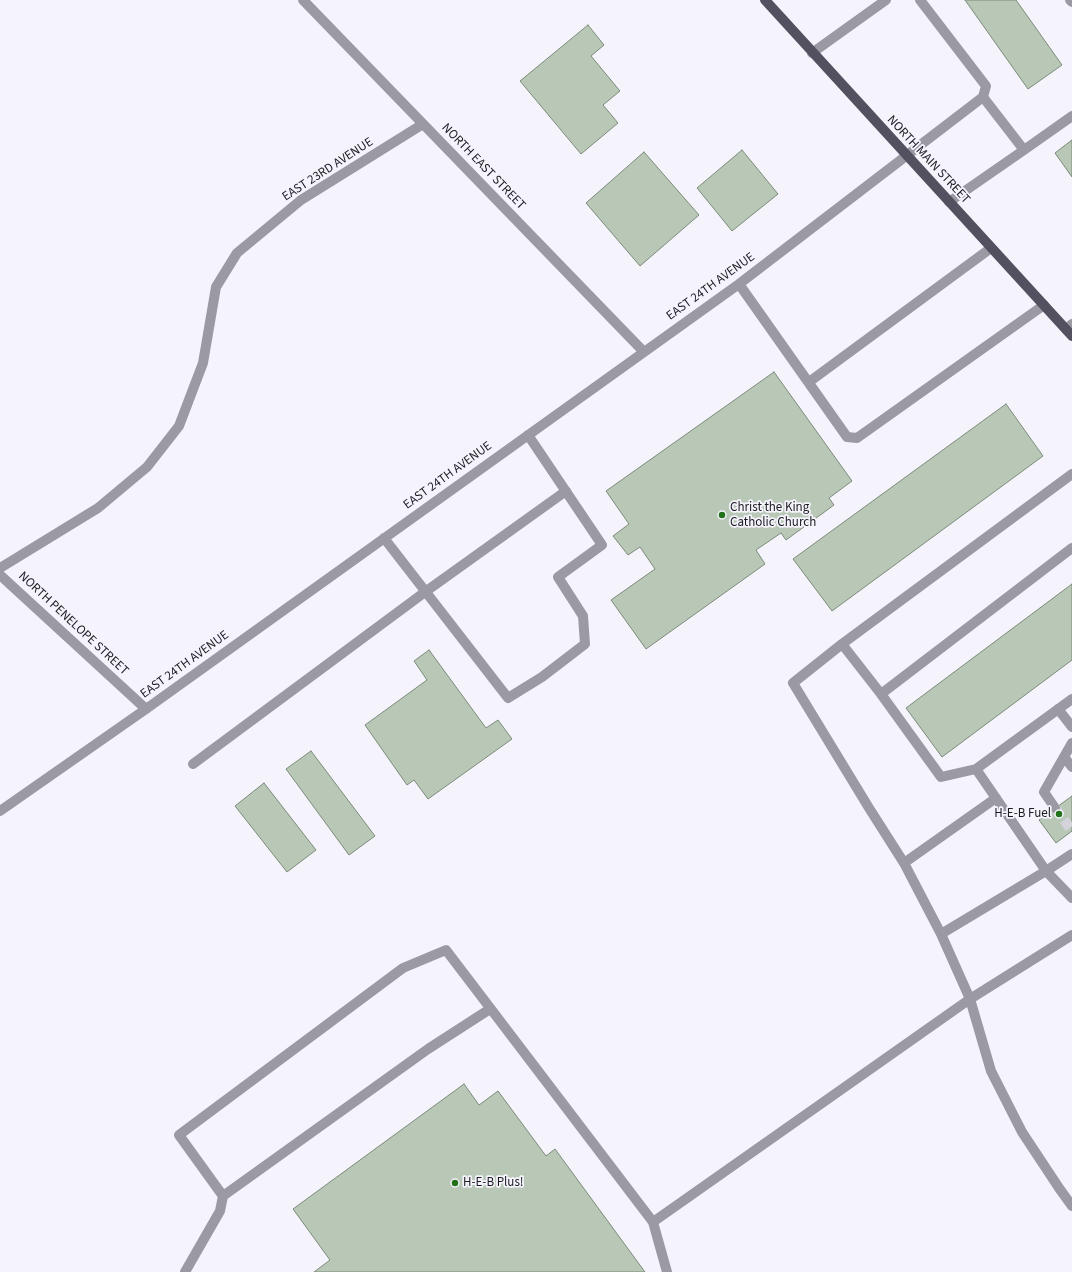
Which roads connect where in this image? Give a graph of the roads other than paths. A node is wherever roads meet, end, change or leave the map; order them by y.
1 (304, 0) edge
2 (765, 0) edge
3 (886, 0) edge
4 (920, 0) edge
5 (812, 53) junction
6 (983, 97) junction
7 (1072, 116) edge
8 (423, 124) junction
9 (1024, 150) junction
10 (906, 156) junction
11 (948, 202) junction
12 (991, 248) junction
13 (739, 284) junction
14 (1044, 305) junction
15 (1070, 330) edge
16 (644, 352) junction
17 (809, 382) junction
18 (528, 435) junction
19 (1072, 474) edge
20 (566, 491) junction
21 (384, 538) junction
22 (1072, 548) edge
23 (0, 568) edge
24 (0, 575) edge
25 (425, 592) junction
26 (842, 644) junction
27 (881, 694) junction
28 (1072, 699) edge
29 (146, 709) junction
30 (1058, 709) junction
31 (1072, 728) edge
32 (1072, 743) edge
33 (1064, 756) junction
34 (193, 764) dead end
35 (1072, 767) edge
36 (976, 769) junction
37 (996, 798) junction
38 (1055, 808) tunnel mouth
39 (0, 811) edge
40 (1072, 854) edge
41 (904, 863) junction
42 (1046, 871) junction
43 (1072, 898) edge
44 (941, 934) junction
45 (1072, 935) edge
46 (970, 1000) junction
47 (490, 1009) junction
48 (223, 1196) junction
49 (1072, 1206) edge
50 (652, 1222) junction
51 (185, 1272) edge
52 (667, 1272) edge

1 - 8 street, NORTH EAST STREET
2 - 5 main road, NORTH MAIN STREET
3 - 5 street
4 - 6 street
5 - 10 main road, NORTH MAIN STREET
6 - 9 street
6 - 10 street, EAST 24TH AVENUE
7 - 9 street
8 - 16 street, NORTH EAST STREET
8 - 23 street, EAST 23RD AVENUE
9 - 11 street
10 - 11 main road, NORTH MAIN STREET
10 - 13 street, EAST 24TH AVENUE
11 - 12 main road, NORTH MAIN STREET
12 - 14 main road, NORTH MAIN STREET
12 - 17 street
13 - 16 street, EAST 24TH AVENUE
13 - 17 street
14 - 15 main road, NORTH MAIN STREET
14 - 17 street
16 - 18 street, EAST 24TH AVENUE
18 - 20 street
18 - 21 street, EAST 24TH AVENUE
19 - 26 street
20 - 25 street
20 - 25 street
21 - 25 street
21 - 29 street, EAST 24TH AVENUE
22 - 27 street
24 - 29 street, NORTH PENELOPE STREET
25 - 34 street
26 - 27 street
26 - 41 street
27 - 36 street
28 - 30 street
29 - 39 street, EAST 24TH AVENUE
30 - 31 street
30 - 36 street
32 - 33 street
33 - 35 street
33 - 38 street
36 - 37 street
37 - 41 street
37 - 42 street
40 - 42 street
41 - 44 street
42 - 43 street
42 - 44 street
44 - 46 street
45 - 46 street
46 - 49 street
46 - 50 street
47 - 48 street
47 - 48 street
47 - 50 street
48 - 51 street
50 - 52 street

